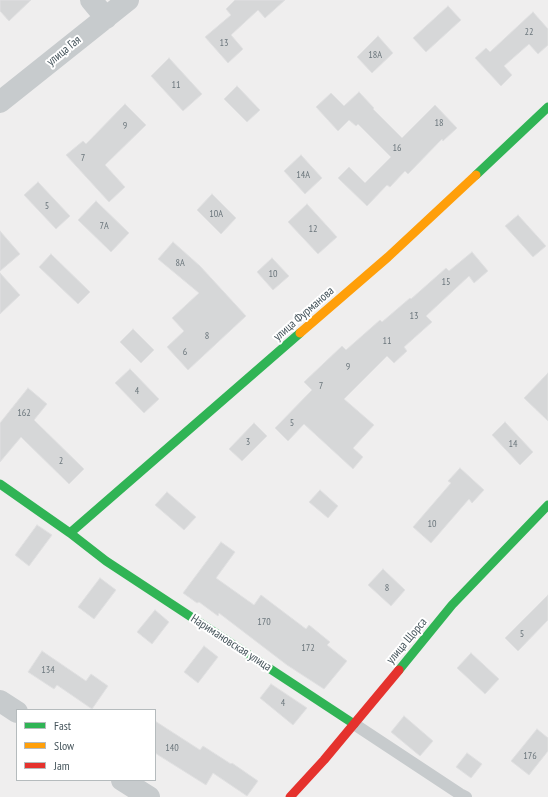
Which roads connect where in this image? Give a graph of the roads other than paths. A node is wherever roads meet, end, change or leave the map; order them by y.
1 (91, 0) edge
2 (128, 0) edge
3 (106, 18) junction
4 (0, 102) edge
5 (548, 107) edge
6 (0, 484) edge
7 (548, 505) edge
8 (70, 533) junction
9 (0, 701) edge
10 (16, 711) edge
11 (354, 724) junction
12 (124, 781) edge
13 (149, 797) edge
14 (290, 797) edge
15 (466, 797) edge

1 - 3 street
2 - 3 street, улица Гая
3 - 4 street, улица Гая
5 - 8 street, улица Фурманова
6 - 8 street, Наримановская улица
7 - 11 street, улица Щорса
8 - 11 street, Наримановская улица
9 - 10 street
11 - 14 street, улица Щорса
11 - 15 lane, Наримановская улица
12 - 13 street

